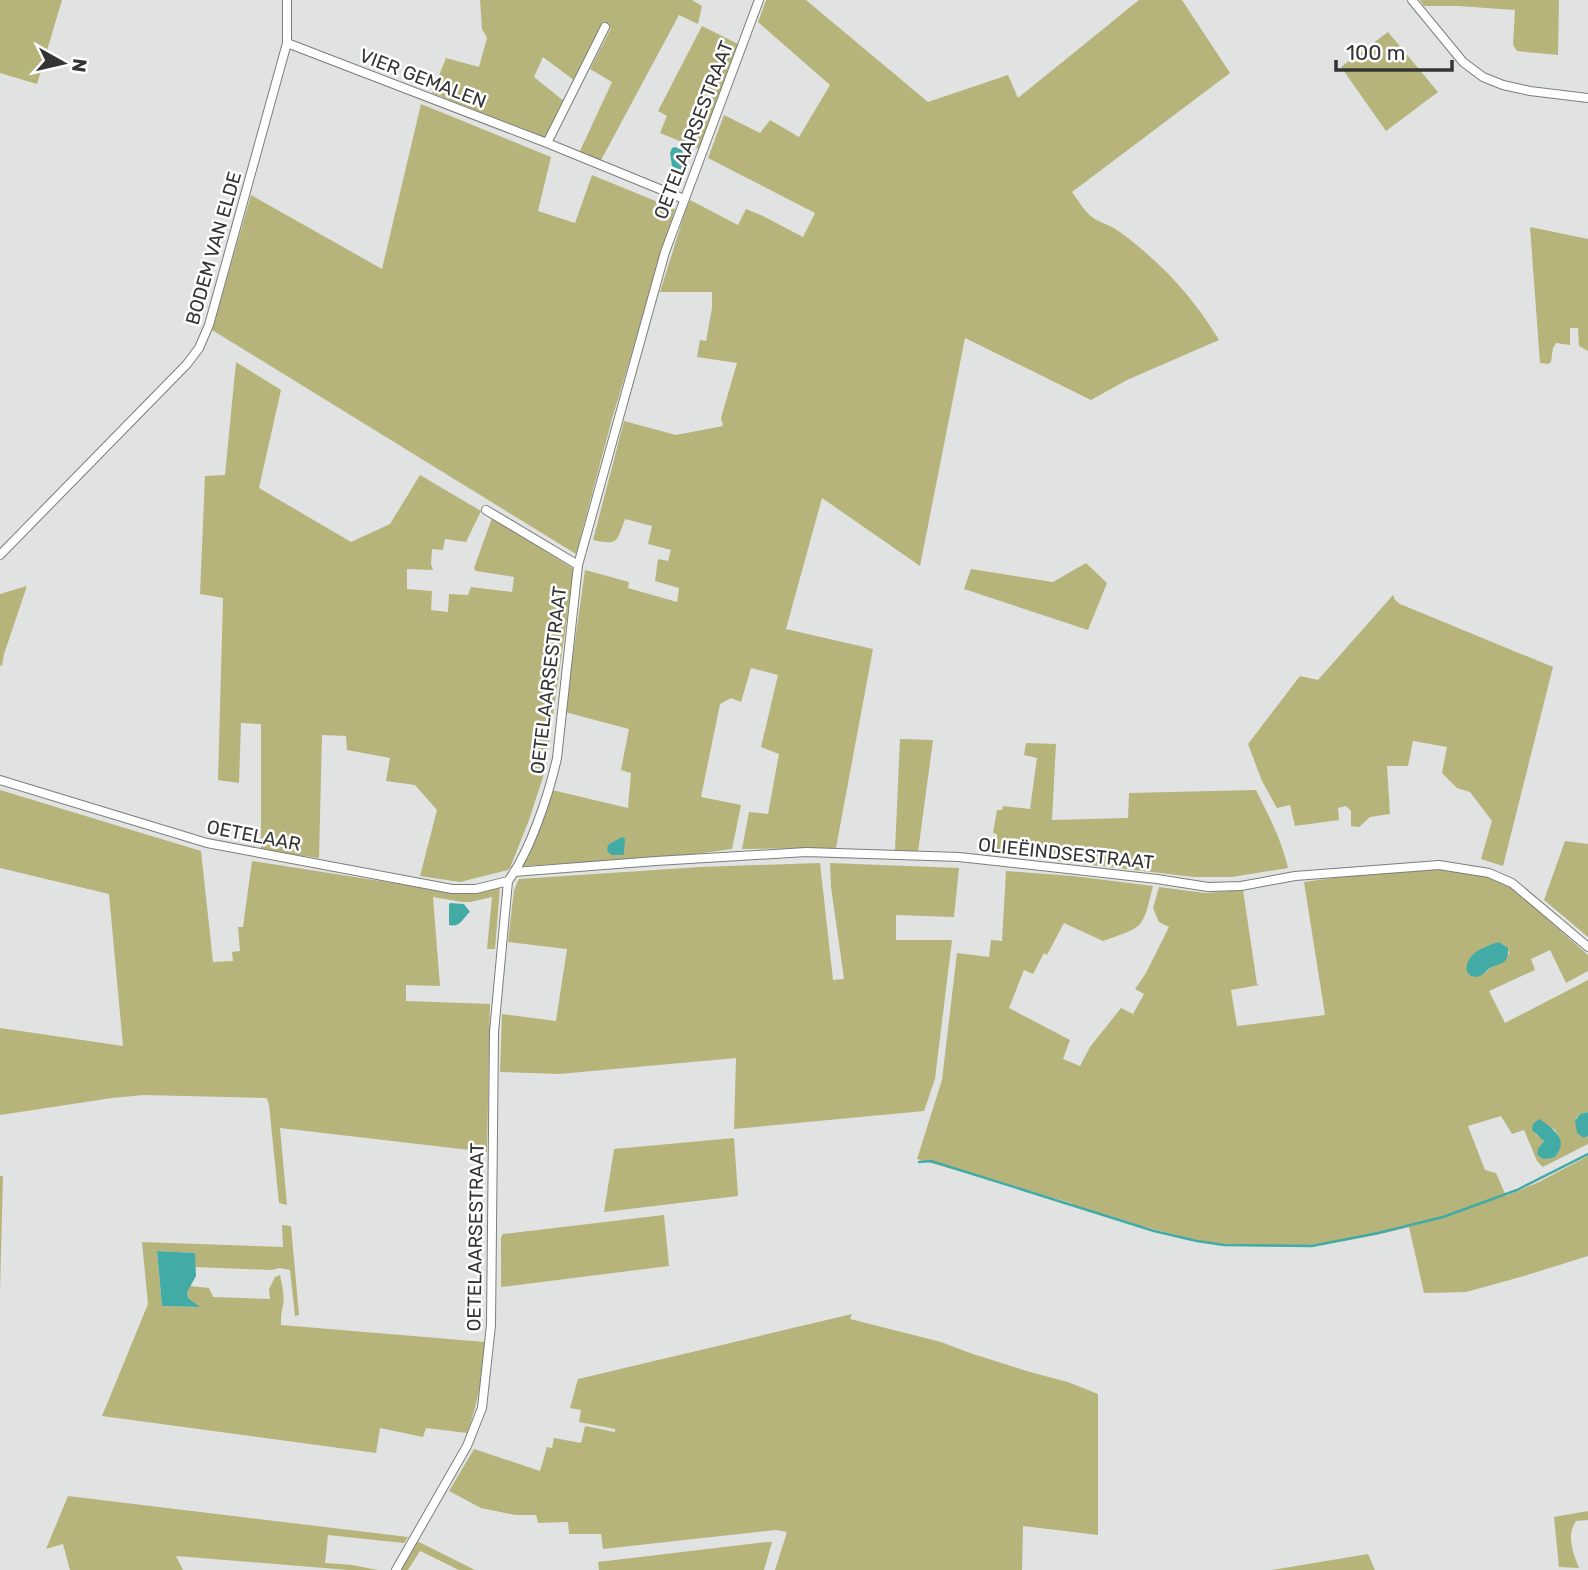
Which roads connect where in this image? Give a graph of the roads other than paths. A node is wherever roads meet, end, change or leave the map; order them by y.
1 (288, 0) edge
2 (759, 0) edge
3 (1412, 0) edge
4 (605, 27) dead end
5 (287, 43) junction
6 (1588, 98) edge
7 (547, 143) junction
8 (684, 199) junction
9 (486, 510) dead end
10 (0, 555) edge
11 (578, 565) junction
12 (0, 780) edge
13 (514, 872) junction
14 (508, 880) junction
15 (1588, 947) edge
16 (396, 1570) edge

1 - 5 street, BODEM VAN ELDE
2 - 8 street, OETELAARSESTRAAT
3 - 6 street
4 - 7 street
5 - 7 street, VIER GEMALEN
5 - 10 street, BODEM VAN ELDE
7 - 8 street, VIER GEMALEN
8 - 11 street, OETELAARSESTRAAT
9 - 11 street
11 - 13 street, OETELAARSESTRAAT
12 - 14 street, OETELAAR
13 - 14 street, OETELAARSESTRAAT
13 - 15 street, OLIEËINDSESTRAAT
14 - 16 street, OETELAARSESTRAAT

